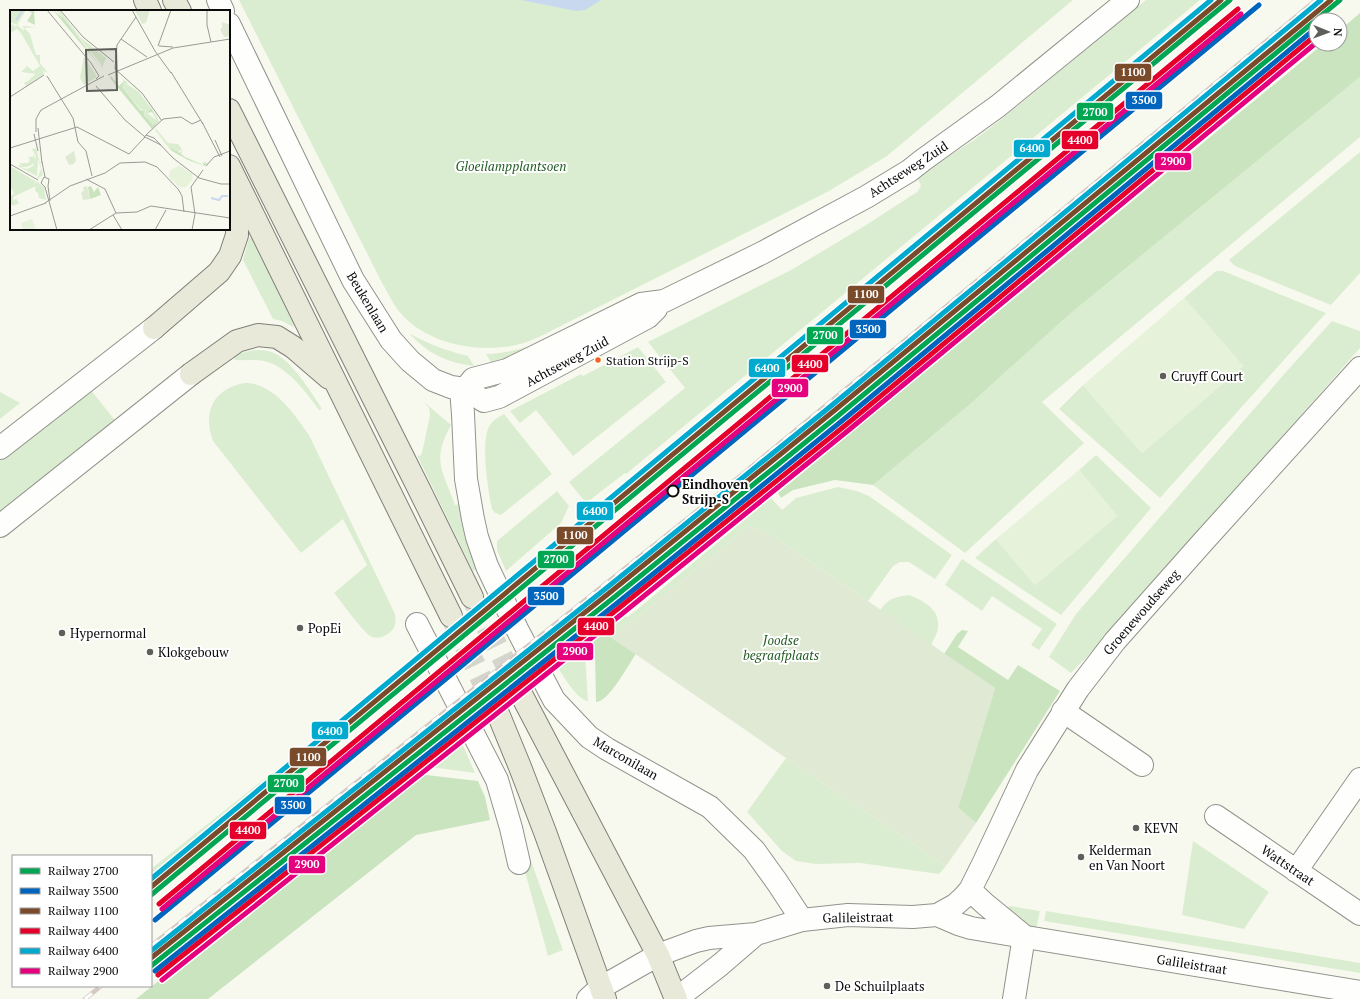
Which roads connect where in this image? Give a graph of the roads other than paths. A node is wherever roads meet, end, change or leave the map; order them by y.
1 (145, 0) edge
2 (174, 0) edge
3 (218, 0) edge
4 (1128, 0) edge
5 (150, 10) edge
6 (179, 10) edge
7 (223, 10) edge
8 (230, 26) edge
9 (230, 112) edge
10 (230, 168) edge
11 (230, 177) edge
12 (154, 328) joint
13 (1360, 368) edge
14 (190, 374) joint
15 (337, 386) junction
16 (463, 389) junction
17 (0, 448) edge
18 (0, 526) edge
19 (472, 597) tunnel mouth
20 (451, 616) tunnel mouth
21 (417, 624) dead end
22 (520, 692) tunnel mouth
23 (497, 711) tunnel mouth
24 (1063, 711) junction
25 (1142, 765) dead end
26 (1360, 779) edge
27 (1216, 816) dead end
28 (511, 828) junction
29 (545, 832) junction
30 (519, 862) dead end
31 (1296, 870) junction
32 (970, 890) junction
33 (938, 914) junction
34 (1360, 914) edge
35 (802, 920) junction
36 (756, 934) junction
37 (1024, 936) junction
38 (658, 955) junction
39 (1360, 992) edge
40 (597, 995) edge
41 (676, 999) edge
42 (1014, 999) edge

1 - 5 main road
2 - 6 main road
3 - 7 street
4 - 16 street, Achtseweg Zuid
8 - 16 street, Beukenlaan
9 - 19 main road
10 - 15 main road
11 - 12 main road
12 - 17 street
13 - 24 street, Groenewoudseweg
14 - 15 main road
14 - 18 street
15 - 20 main road
16 - 35 street, Marconilaan
21 - 28 street
22 - 38 main road
23 - 29 main road
24 - 25 street
24 - 32 street, Groenewoudseweg
26 - 31 street
27 - 31 street, Wattstraat
28 - 29 street
28 - 30 street
29 - 40 main road
31 - 34 street, Wattstraat
32 - 33 street, Galileistraat
32 - 37 street, Galileistraat
33 - 35 street, Galileistraat
33 - 37 street, Galileistraat
35 - 36 street, Galileistraat
36 - 38 street, Galileistraat
36 - 41 street, Galileistraat
37 - 39 street, Galileistraat
37 - 42 street
38 - 40 street, Galileistraat
38 - 41 main road

